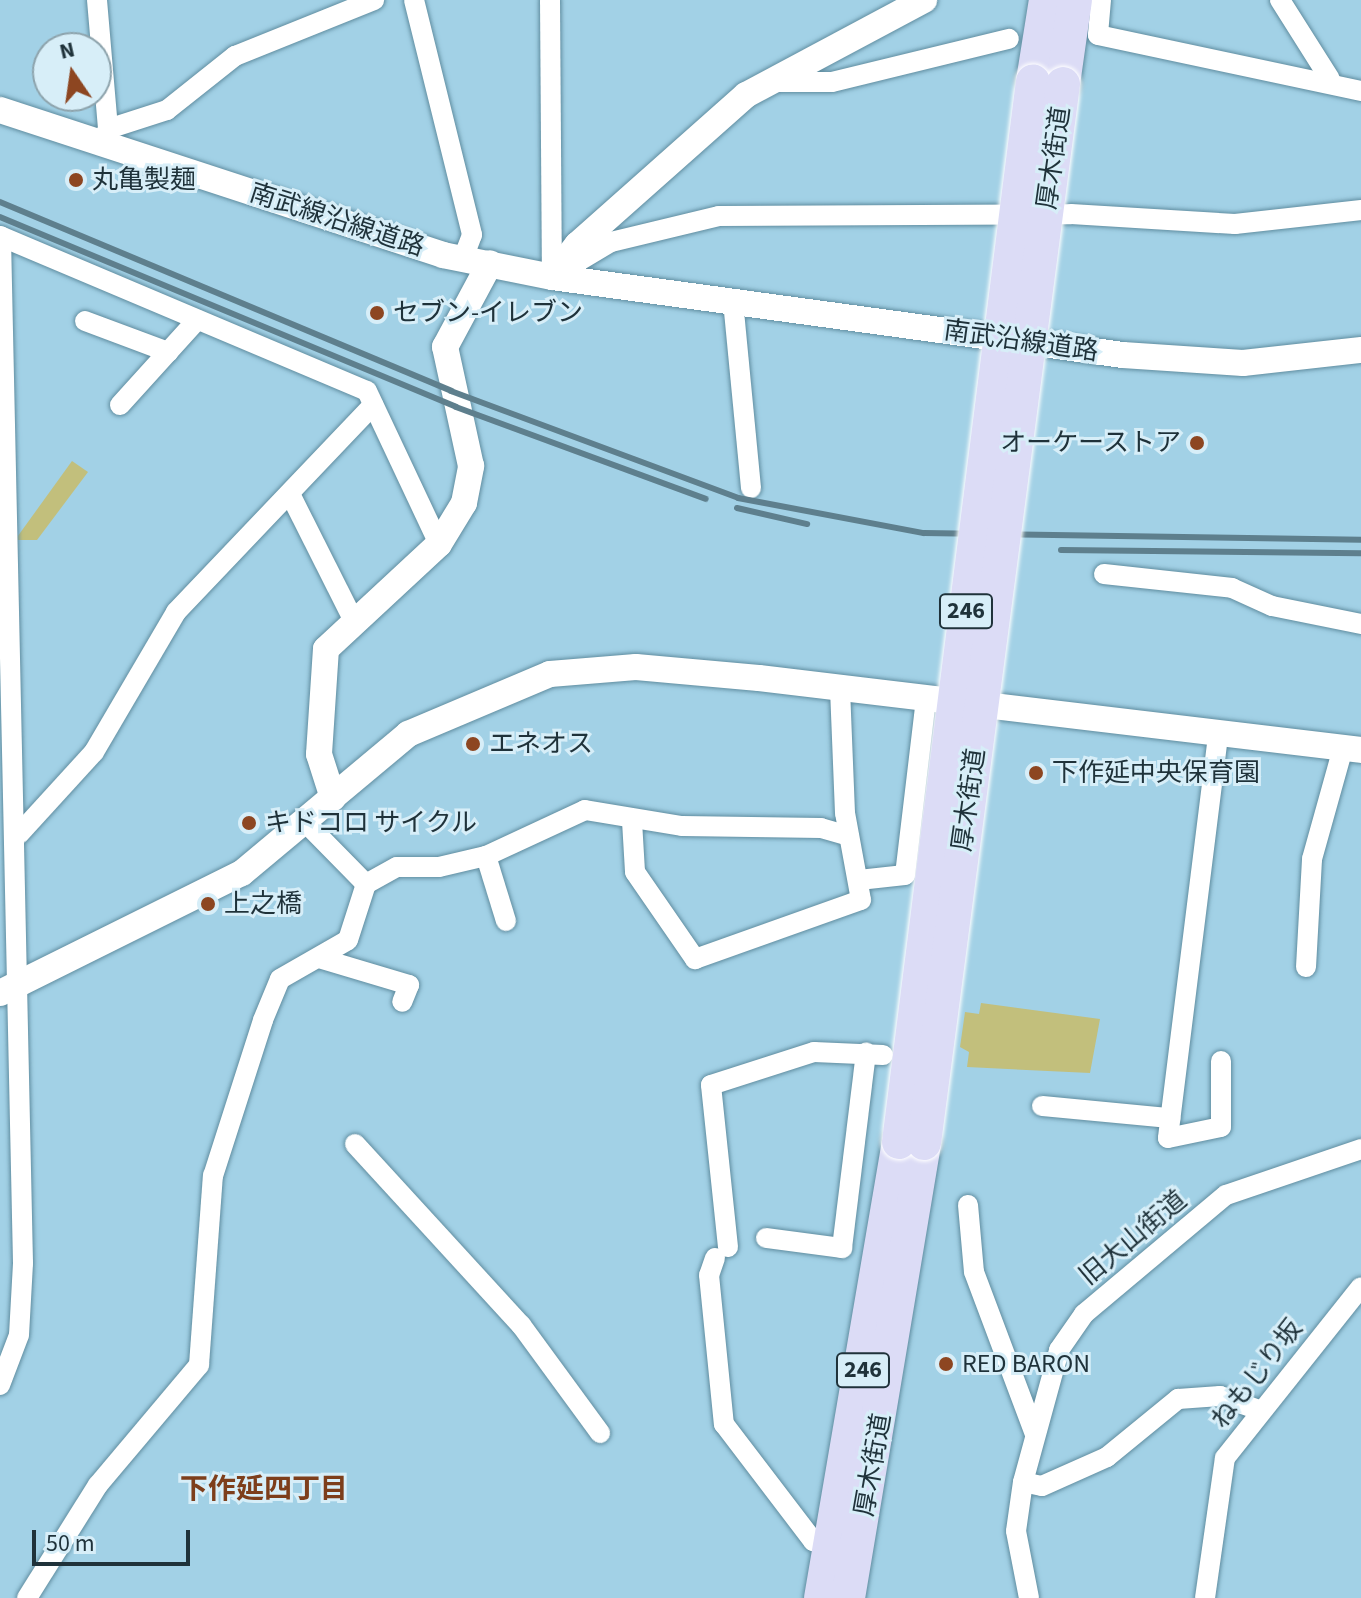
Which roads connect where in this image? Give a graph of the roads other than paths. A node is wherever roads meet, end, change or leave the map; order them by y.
1 (97, 0) edge
2 (374, 0) edge
3 (414, 0) edge
4 (550, 0) edge
5 (924, 0) edge
6 (1046, 0) edge
7 (1075, 0) edge
8 (1101, 0) edge
9 (1280, 0) edge
10 (1009, 39) dead end
11 (1330, 79) junction
12 (768, 82) junction
13 (1048, 82) junction
14 (1361, 91) edge
15 (0, 110) edge
16 (105, 135) junction
17 (1361, 210) edge
18 (0, 236) edge
19 (463, 259) junction
20 (490, 263) junction
21 (552, 277) junction
22 (682, 292) joint
23 (733, 301) junction
24 (197, 320) junction
25 (85, 321) dead end
26 (1361, 350) edge
27 (168, 352) junction
28 (120, 405) dead end
29 (373, 405) junction
30 (751, 488) dead end
31 (291, 496) junction
32 (439, 544) junction
33 (1104, 574) dead end
34 (354, 621) junction
35 (1361, 624) edge
36 (840, 688) junction
37 (926, 698) junction
38 (1218, 736) junction
39 (1352, 749) edge
40 (333, 798) junction
41 (632, 821) junction
42 (308, 825) junction
43 (19, 834) junction
44 (849, 836) junction
45 (486, 856) junction
46 (859, 880) junction
47 (366, 884) junction
48 (506, 921) dead end
49 (322, 959) junction
50 (1306, 967) dead end
51 (11, 988) edge
52 (402, 1002) dead end
53 (1221, 1061) dead end
54 (1042, 1106) dead end
55 (1170, 1118) junction
56 (912, 1142) junction
57 (355, 1144) dead end
58 (1361, 1149) edge
59 (968, 1205) dead end
60 (766, 1238) dead end
61 (1361, 1287) edge
62 (0, 1385) edge
63 (1259, 1410) junction
64 (600, 1433) dead end
65 (1035, 1434) junction
66 (1023, 1482) junction
67 (832, 1546) junction
68 (27, 1598) edge
69 (821, 1598) edge
70 (848, 1598) edge
71 (1029, 1598) edge
72 (1205, 1598) edge

1 - 16 street
2 - 16 street
3 - 19 street
4 - 21 street
5 - 12 street
6 - 13 highway, 厚木街道 / 246
7 - 13 highway, 厚木街道 / 246
8 - 11 street
9 - 11 street
10 - 12 street
11 - 14 street
12 - 21 street
13 - 56 highway, 厚木街道 / 246, bridge
15 - 16 street, 南武線沿線道路
16 - 19 street, 南武線沿線道路
17 - 21 street
18 - 24 street
18 - 43 street
19 - 20 street, 南武線沿線道路
20 - 21 street, 南武線沿線道路
20 - 32 street
21 - 22 street, 南武線沿線道路
22 - 23 street, 南武沿線道路
23 - 26 street, 南武沿線道路
23 - 30 street
24 - 27 street
24 - 29 street
25 - 27 street
27 - 28 street
29 - 31 street
29 - 32 street
31 - 34 street
31 - 43 street
32 - 34 street
33 - 35 street
34 - 40 street
36 - 37 street
36 - 40 street
36 - 44 street
37 - 38 street
37 - 46 street
38 - 39 street
38 - 55 street
39 - 50 street
40 - 42 street
41 - 44 street
41 - 45 street
41 - 46 street
42 - 47 street
42 - 51 street
43 - 51 street
44 - 46 street
45 - 47 street
45 - 48 street
47 - 49 street
49 - 52 street
49 - 68 street
51 - 62 street
53 - 55 street
54 - 55 street
56 - 67 highway, 厚木街道 / 246
56 - 70 highway, 厚木街道 / 246
57 - 64 street
58 - 65 street, 旧大山街道
59 - 65 street
60 - 67 street
61 - 63 street, ねもじり坂
63 - 66 street
63 - 72 street, ねもじり坂
65 - 66 street, 旧大山街道
66 - 71 street, 旧大山街道
67 - 69 highway, 厚木街道 / 246

